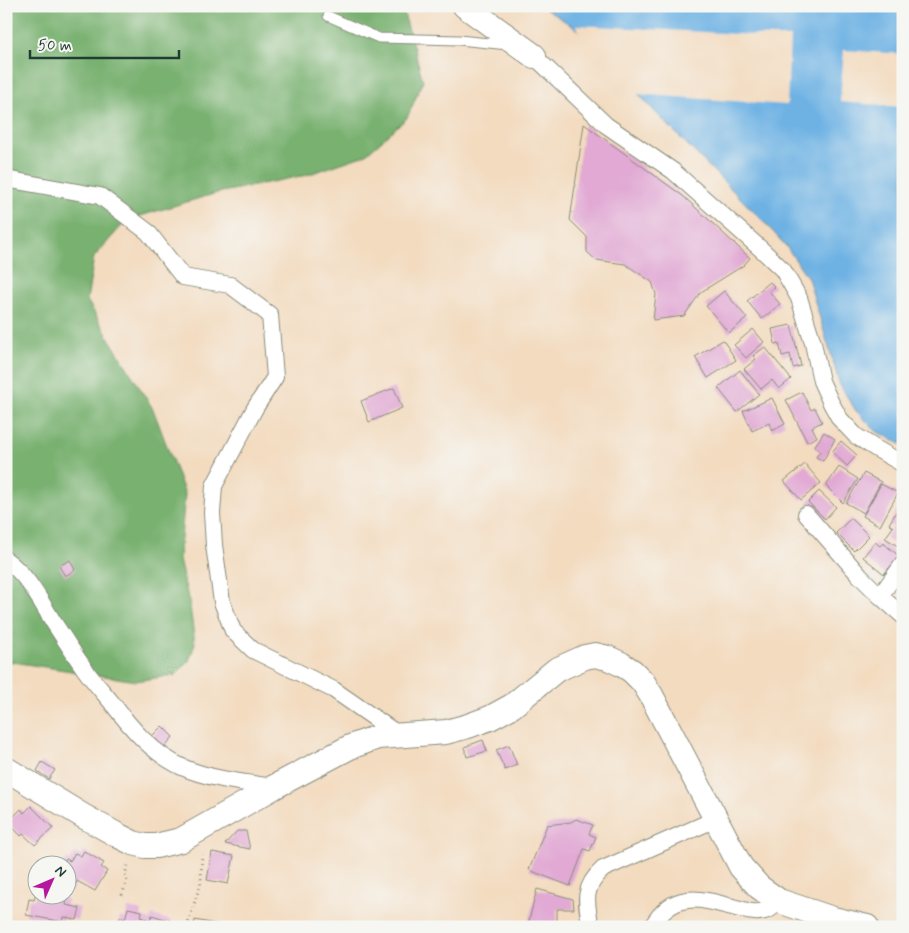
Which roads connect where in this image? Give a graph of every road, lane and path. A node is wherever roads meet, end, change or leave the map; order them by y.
1 (465, 6) edge
2 (328, 16) dead end
3 (527, 51) junction
4 (6, 177) edge
5 (903, 464) edge
6 (806, 514) dead end
7 (6, 560) edge
8 (903, 564) edge
9 (880, 596) junction
10 (903, 616) edge
11 (399, 735) junction
12 (6, 769) edge
13 (274, 787) junction
14 (716, 820) junction
15 (133, 843) junction
16 (208, 850) dead end
17 (122, 895) dead end
18 (778, 901) junction
19 (187, 927) edge
20 (591, 927) edge
21 (652, 927) edge
22 (867, 927) edge

1 - 3 street
2 - 3 lane
3 - 5 street
4 - 11 street
6 - 9 street
7 - 13 street
8 - 9 street
9 - 10 street
11 - 13 street
11 - 14 street
12 - 15 street
13 - 15 street
14 - 18 street
14 - 20 street
15 - 17 path
16 - 19 path
18 - 21 street
18 - 22 street

